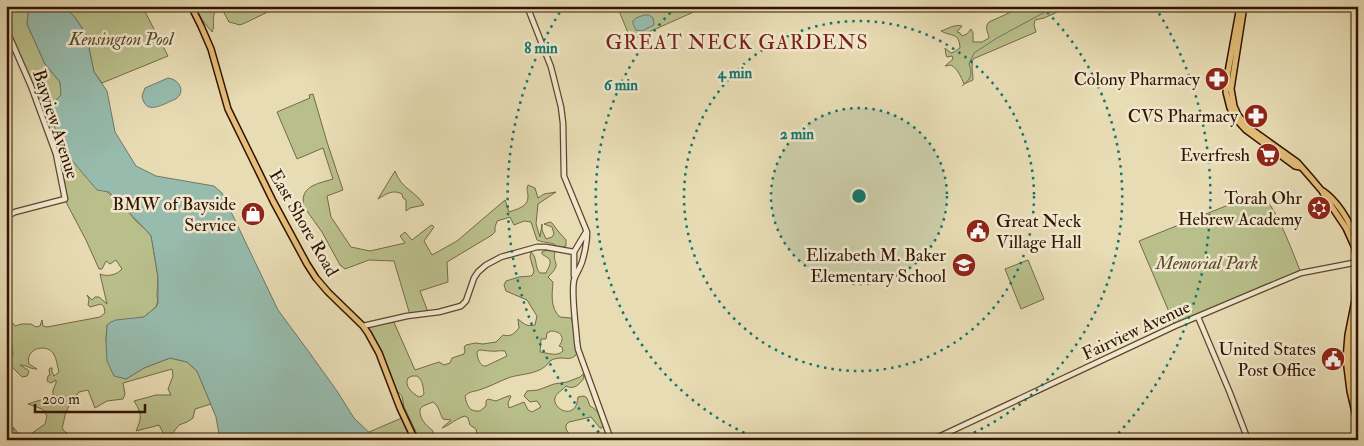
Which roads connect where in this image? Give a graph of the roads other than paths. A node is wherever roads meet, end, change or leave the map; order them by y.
1 (191, 6) edge
2 (527, 6) edge
3 (1240, 6) edge
4 (1244, 6) edge
5 (6, 29) edge
6 (1300, 167) junction
7 (1322, 191) junction
8 (6, 217) edge
9 (587, 232) junction
10 (1358, 242) edge
11 (574, 252) junction
12 (1358, 262) edge
13 (574, 279) junction
14 (1356, 313) edge
15 (1198, 317) junction
16 (363, 326) junction
17 (1358, 409) edge
18 (1358, 425) edge
19 (415, 440) edge
20 (611, 440) edge
21 (932, 440) edge
22 (1248, 440) edge

1 - 16 main road, East Shore Road
2 - 9 street
3 - 6 main road
4 - 6 main road
5 - 8 street, Bayview Avenue
6 - 7 main road
7 - 10 main road
7 - 12 main road
9 - 11 street
9 - 13 street
11 - 13 street
11 - 16 street
12 - 14 main road
12 - 15 street, Fairview Avenue
13 - 20 street
14 - 17 main road
14 - 18 main road
15 - 21 street, Fairview Avenue
15 - 22 street
16 - 19 main road, East Shore Road

